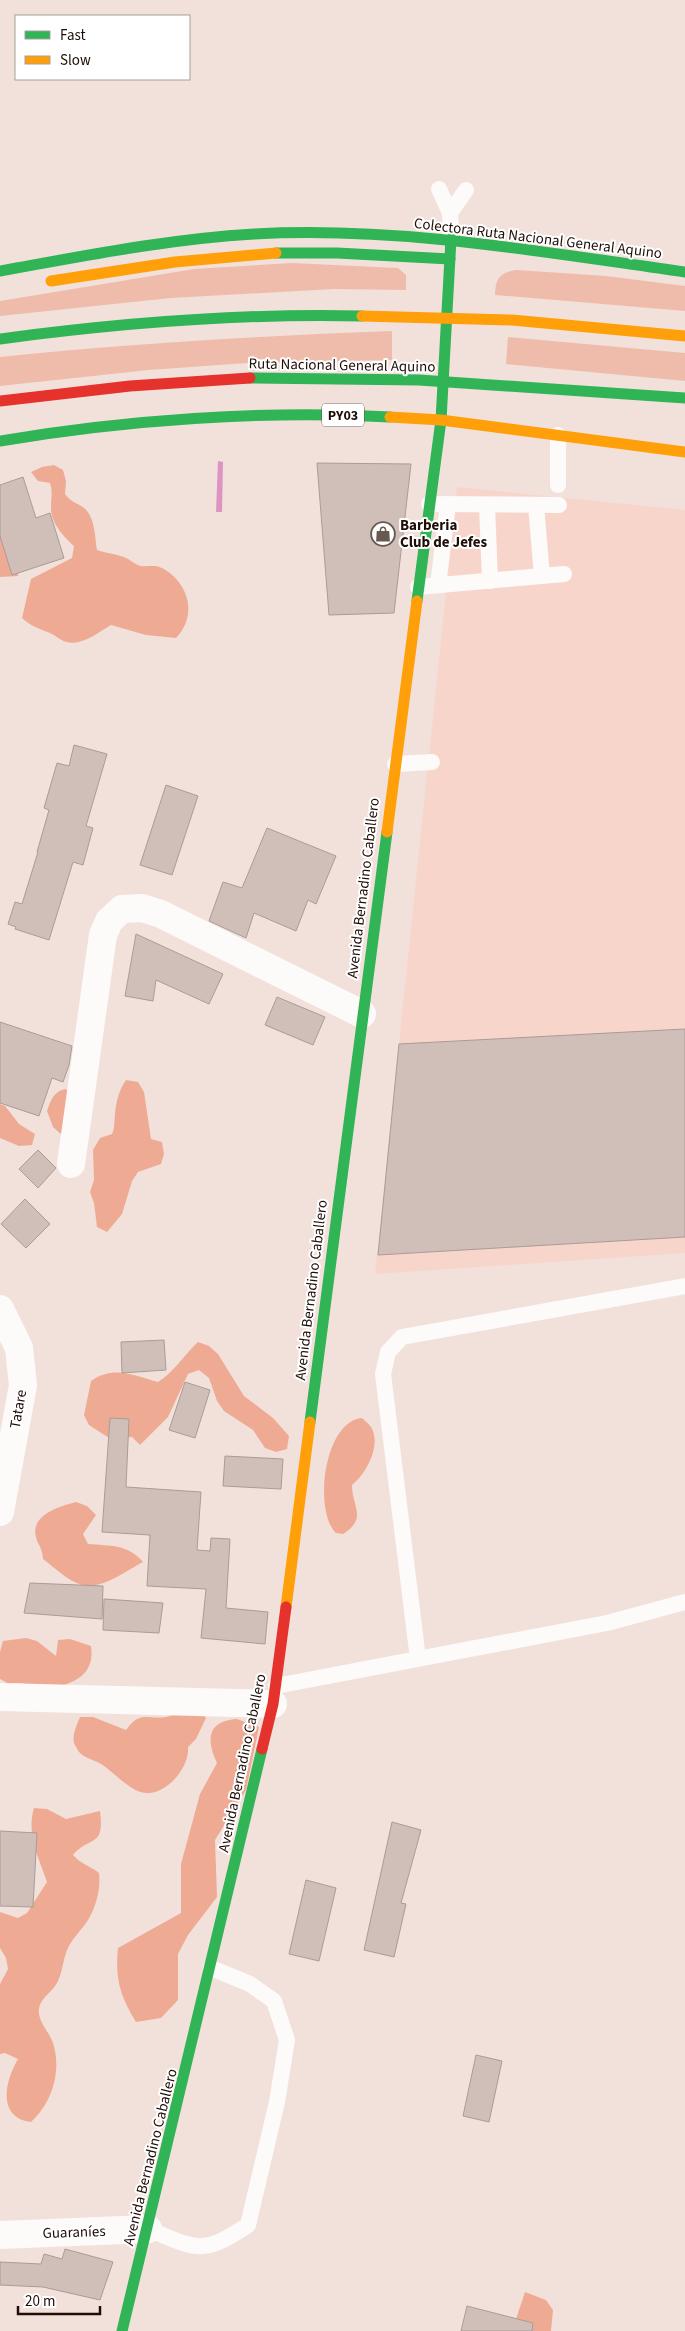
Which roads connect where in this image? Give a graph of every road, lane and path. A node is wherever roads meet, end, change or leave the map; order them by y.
1 (439, 189) dead end
2 (466, 190) dead end
3 (450, 213) junction
4 (451, 239) junction
5 (450, 259) junction
6 (0, 271) edge
7 (685, 272) edge
8 (38, 283) dead end
9 (685, 336) edge
10 (0, 339) edge
11 (685, 398) edge
12 (0, 401) edge
13 (441, 420) junction
14 (558, 435) junction
15 (0, 440) edge
16 (685, 452) edge
17 (558, 485) dead end
18 (429, 504) junction
19 (448, 505) junction
20 (487, 505) junction
21 (536, 505) junction
22 (559, 505) dead end
23 (564, 574) dead end
24 (542, 576) junction
25 (490, 580) junction
26 (438, 585) junction
27 (418, 587) junction
28 (432, 762) dead end
29 (395, 764) junction
30 (362, 1014) junction
31 (71, 1164) dead end
32 (685, 1286) edge
33 (0, 1309) edge
34 (0, 1512) edge
35 (685, 1602) edge
36 (418, 1660) junction
37 (274, 1695) junction
38 (0, 1697) edge
39 (211, 1968) junction
40 (148, 2229) junction
41 (0, 2235) edge
42 (122, 2331) edge

1 - 3 lane
2 - 3 lane
3 - 4 lane
4 - 5 main road, Avenida Bernadino Caballero
4 - 6 main road, Colectora Ruta Nacional General Aquino
4 - 7 main road, Colectora Ruta Nacional General Aquino
5 - 8 main road
5 - 13 main road, Avenida Bernadino Caballero
9 - 10 main road
11 - 12 main road, Ruta Nacional General Aquino
13 - 14 main road, PY03
13 - 15 main road, PY03
13 - 18 main road, Avenida Bernadino Caballero
14 - 16 main road, PY03
14 - 17 lane
18 - 19 lane
18 - 27 main road, Avenida Bernadino Caballero
19 - 20 lane
19 - 26 lane
20 - 21 lane
20 - 25 lane
21 - 22 lane
21 - 24 lane
23 - 24 lane
24 - 25 lane
25 - 26 lane
26 - 27 lane
27 - 29 main road, Avenida Bernadino Caballero
28 - 29 lane
29 - 30 main road, Avenida Bernadino Caballero
30 - 31 street
30 - 37 main road, Avenida Bernadino Caballero
32 - 36 lane
33 - 34 street, Tatare
35 - 36 lane
36 - 37 lane
37 - 38 street
37 - 39 main road, Avenida Bernadino Caballero
39 - 40 main road, Avenida Bernadino Caballero
39 - 40 lane
40 - 41 street, Guaraníes
40 - 42 main road, Avenida Bernadino Caballero

